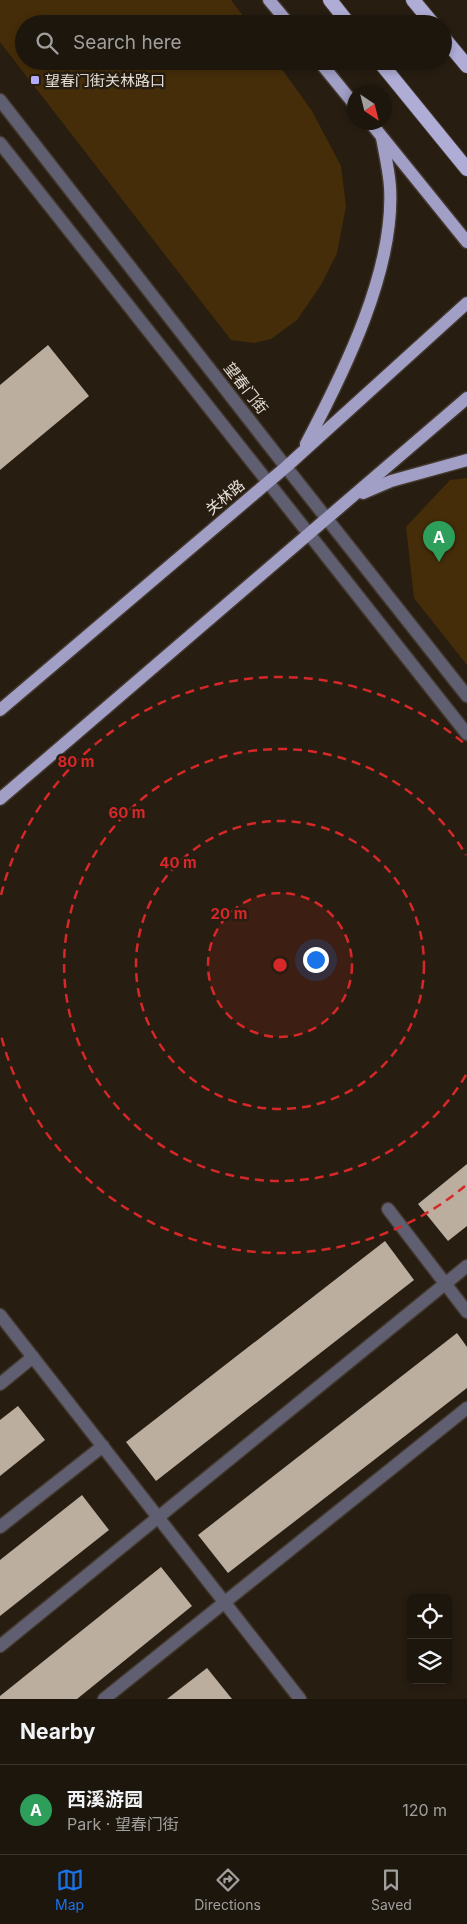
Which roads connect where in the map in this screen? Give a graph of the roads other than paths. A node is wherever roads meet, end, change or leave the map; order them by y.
1 (269, 0) edge
2 (330, 0) edge
3 (413, 0) edge
4 (282, 15) edge
5 (342, 15) edge
6 (425, 15) edge
7 (452, 48) edge
8 (467, 66) edge
9 (326, 70) edge
10 (387, 70) edge
11 (347, 95) edge
12 (0, 100) edge
13 (376, 130) edge
14 (382, 138) junction
15 (0, 143) edge
16 (467, 169) edge
17 (467, 242) edge
18 (467, 304) edge
19 (467, 398) edge
20 (301, 453) junction
21 (467, 460) edge
22 (286, 467) junction
23 (268, 482) junction
24 (351, 498) junction
25 (327, 519) junction
26 (309, 534) junction
27 (467, 696) edge
28 (0, 710) edge
29 (467, 734) edge
30 (0, 799) edge
31 (388, 1209) dead end
32 (467, 1266) edge
33 (445, 1284) junction
34 (467, 1312) edge
35 (0, 1315) edge
36 (33, 1357) junction
37 (0, 1384) edge
38 (467, 1408) edge
39 (103, 1446) junction
40 (158, 1517) junction
41 (0, 1527) edge
42 (224, 1602) junction
43 (0, 1646) edge
44 (104, 1699) edge
45 (300, 1699) edge

1 - 4 main road
2 - 5 highway
3 - 6 highway
7 - 8 highway
9 - 11 main road
10 - 16 highway
12 - 22 street, 望春门街
13 - 14 main road
14 - 17 main road
14 - 20 main road
15 - 23 street
18 - 20 main road, 关林路
19 - 24 main road
20 - 22 main road, 关林路
21 - 24 main road
22 - 23 main road, 关林路
22 - 25 street, 望春门街
23 - 26 street
23 - 28 main road, 关林路
24 - 25 main road
25 - 26 main road
25 - 27 street, 望春门街
26 - 29 street
26 - 30 main road
31 - 33 street
32 - 33 street
33 - 34 street
33 - 40 street
35 - 36 street
36 - 37 street
36 - 39 street
38 - 42 street
39 - 40 street
39 - 41 street
40 - 42 street
40 - 43 street
42 - 44 street
42 - 45 street

